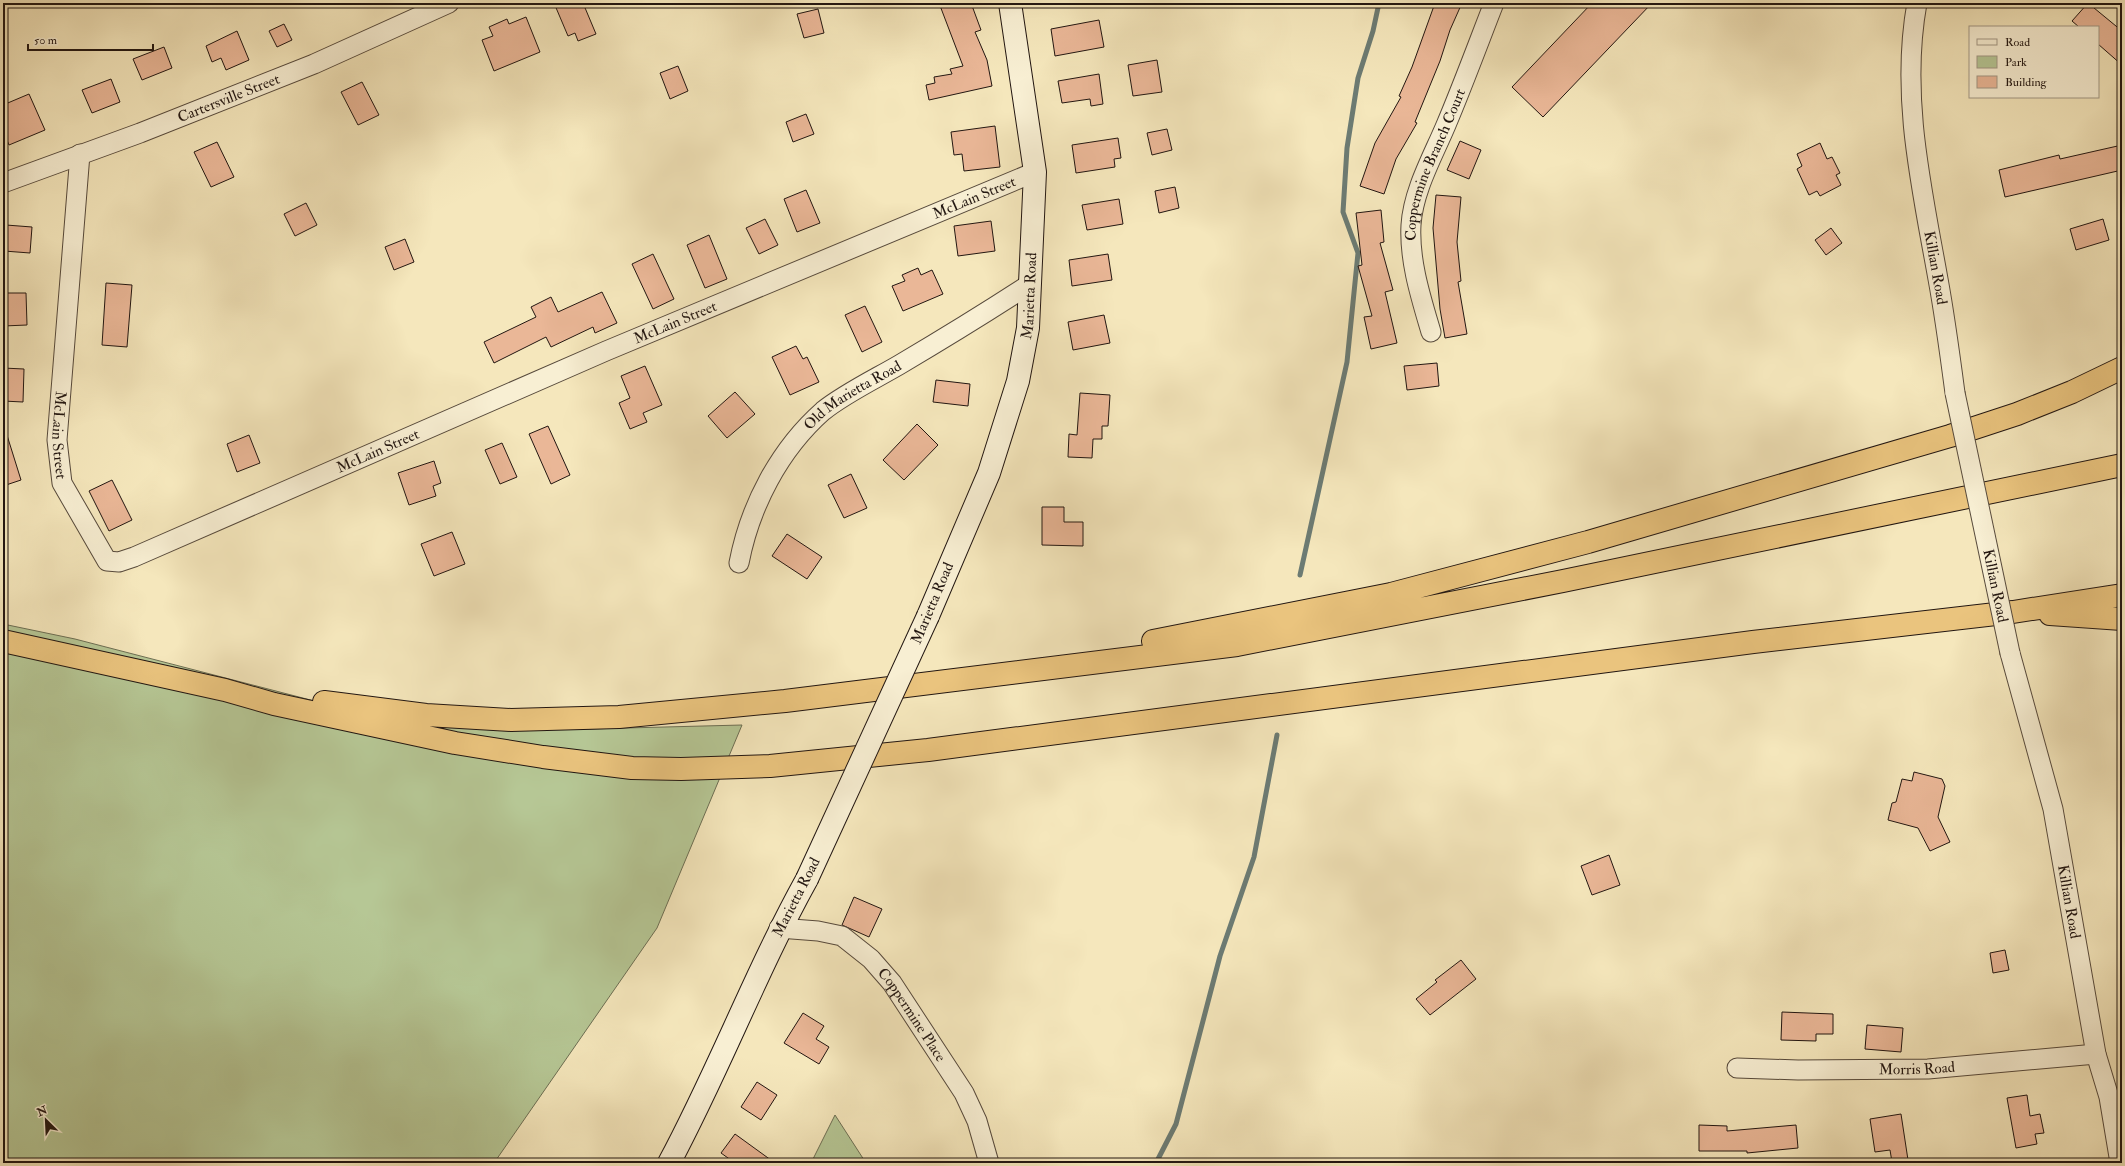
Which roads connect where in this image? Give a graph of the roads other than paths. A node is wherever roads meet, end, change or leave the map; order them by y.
1 (449, 3) edge
2 (1010, 3) edge
3 (1494, 3) edge
4 (1918, 3) edge
5 (413, 10) edge
6 (80, 154) junction
7 (1035, 172) junction
8 (3, 183) edge
9 (1030, 284) junction
10 (1431, 332) dead end
11 (2122, 368) edge
12 (2122, 465) edge
13 (739, 563) dead end
14 (2122, 595) edge
15 (2013, 612) junction
16 (2122, 619) edge
17 (3, 641) edge
18 (956, 678) junction
19 (225, 690) junction
20 (779, 928) junction
21 (2096, 1054) junction
22 (1737, 1068) dead end
23 (669, 1163) edge
24 (989, 1163) edge
25 (2120, 1163) edge

1 - 5 street, Cartersville Street
2 - 7 street, Marietta Road
3 - 10 street, Coppermine Branch Court
4 - 21 street, Killian Road, bridge
5 - 6 street, Cartersville Street
6 - 7 street, McLain Street
6 - 8 street, Cartersville Street
7 - 9 street, Marietta Road
9 - 13 street, Old Marietta Road
9 - 20 street, Marietta Road, bridge
11 - 18 highway
12 - 18 highway
14 - 15 highway
15 - 16 highway
15 - 19 highway
17 - 19 highway
18 - 19 highway
20 - 23 street, Marietta Road
20 - 24 street, Coppermine Place
21 - 22 street, Morris Road
21 - 25 street, Killian Road

